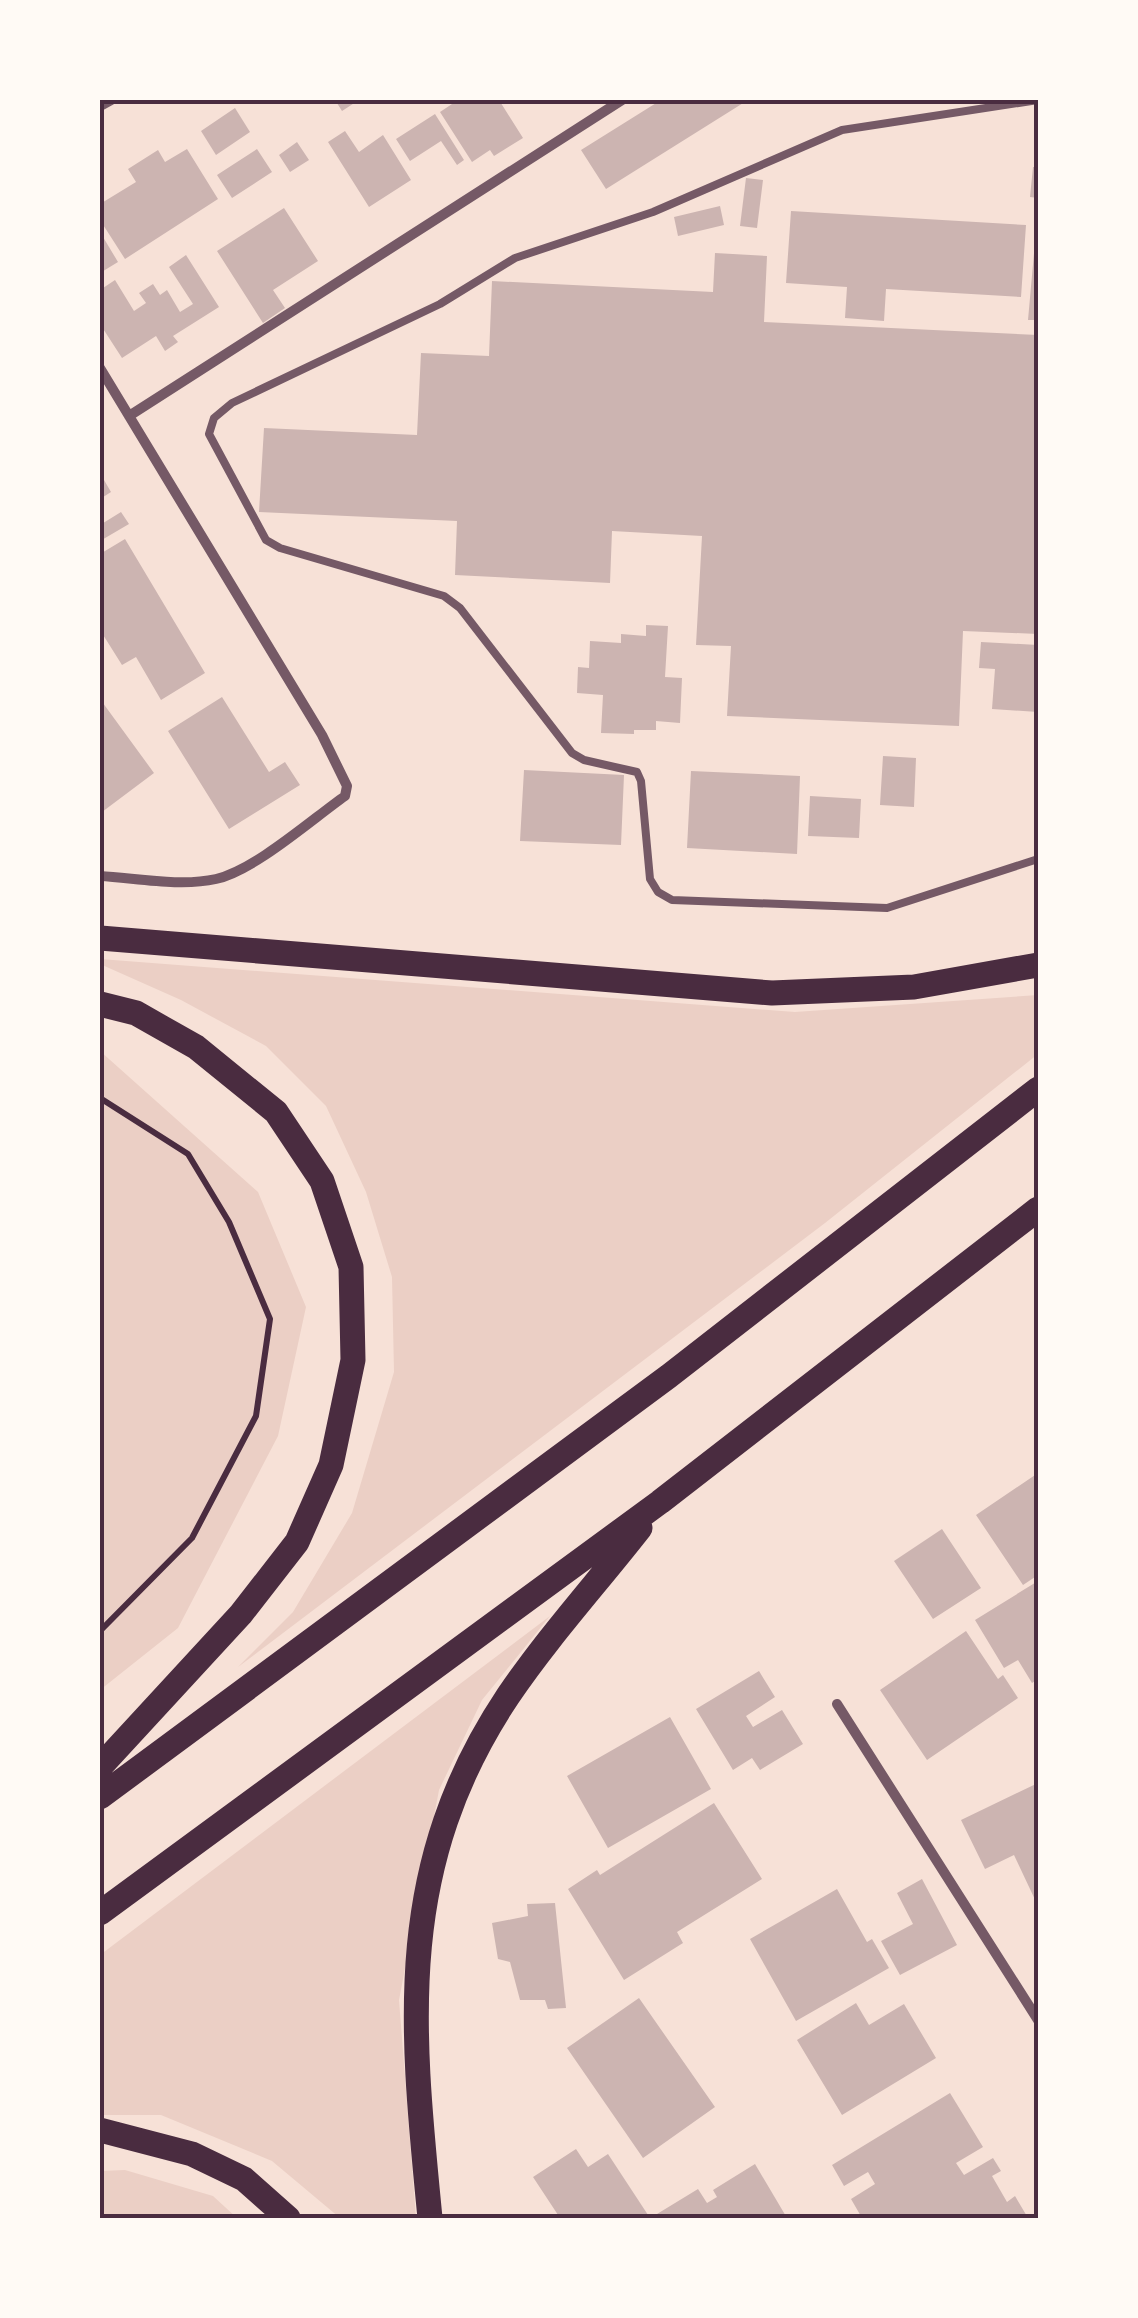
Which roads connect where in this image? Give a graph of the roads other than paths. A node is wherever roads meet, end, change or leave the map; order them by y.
1 (111, 100) edge
2 (622, 100) edge
3 (1038, 100) edge
4 (100, 106) edge
5 (100, 368) edge
6 (129, 416) junction
7 (1038, 859) edge
8 (100, 876) edge
9 (100, 938) edge
10 (1038, 965) edge
11 (100, 1004) edge
12 (1038, 1088) edge
13 (1038, 1209) edge
14 (660, 1502) junction
15 (838, 1704) dead end
16 (100, 1767) edge
17 (100, 1797) edge
18 (100, 1913) edge
19 (1038, 2020) edge
20 (100, 2130) edge
21 (288, 2218) edge
22 (430, 2218) edge

1 - 4 street
2 - 6 street
3 - 7 lane
5 - 6 street
6 - 8 street
9 - 10 highway
11 - 16 highway
12 - 17 highway
13 - 14 highway
14 - 18 highway
14 - 22 highway
15 - 19 street
20 - 21 highway

